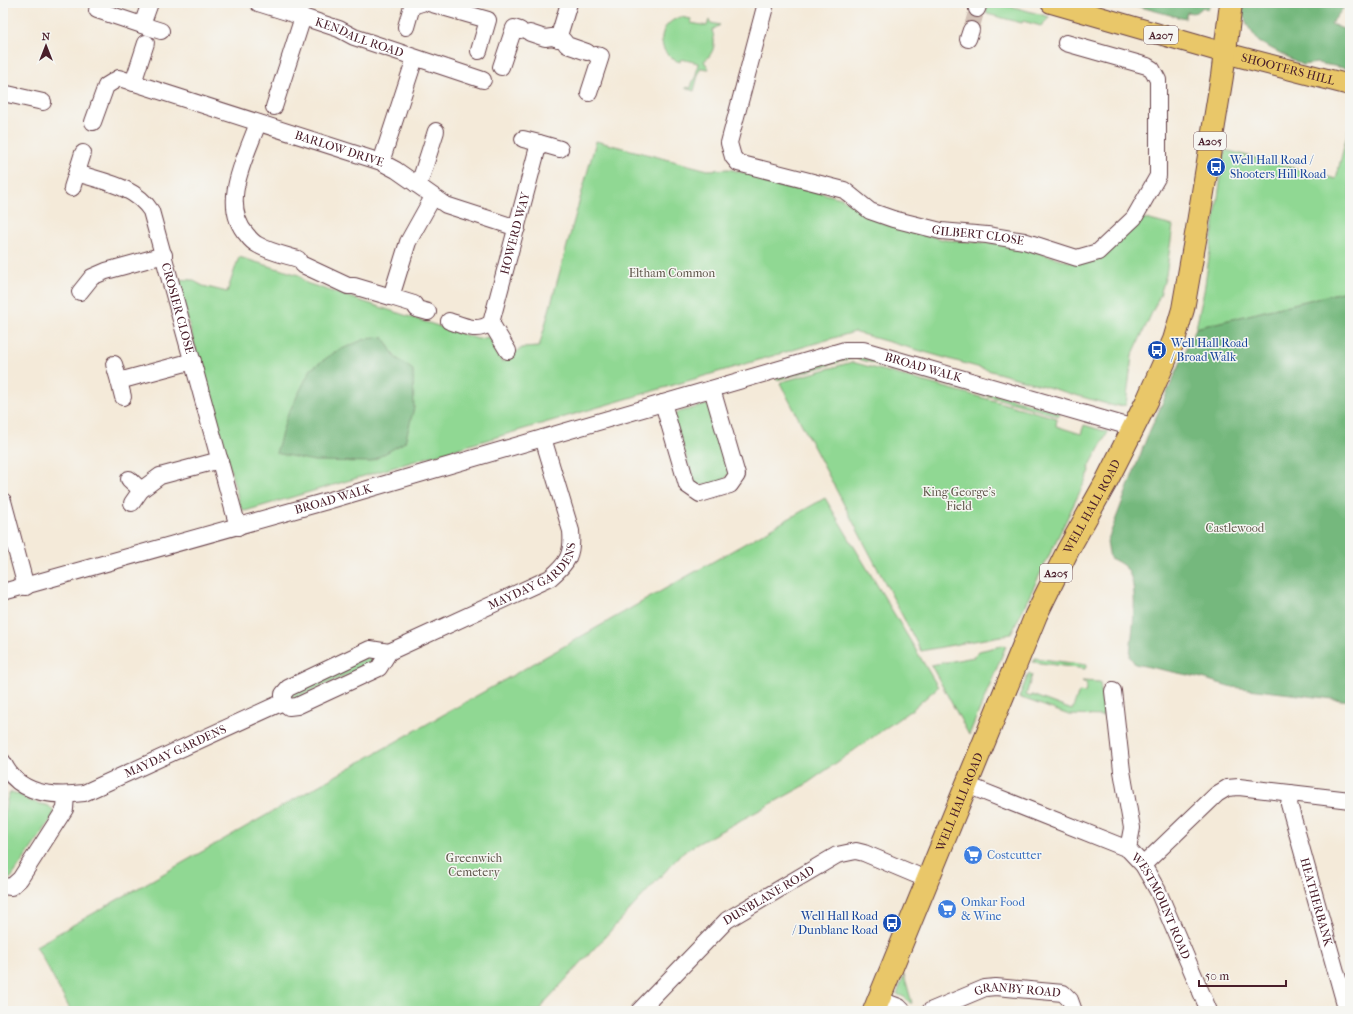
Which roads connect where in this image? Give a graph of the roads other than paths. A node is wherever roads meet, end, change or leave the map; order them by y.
1 (150, 3) edge
2 (258, 3) edge
3 (422, 3) edge
4 (429, 3) edge
5 (570, 3) edge
6 (766, 3) edge
7 (1051, 3) edge
8 (1231, 3) edge
9 (454, 6) edge
10 (97, 10) dead end
11 (303, 18) junction
12 (142, 25) junction
13 (406, 27) dead end
14 (161, 32) dead end
15 (558, 39) junction
16 (146, 43) dead end
17 (1066, 43) dead end
18 (479, 51) dead end
19 (1225, 53) junction
20 (415, 58) junction
21 (501, 67) dead end
22 (483, 80) dead end
23 (133, 83) junction
24 (1350, 85) edge
25 (3, 93) edge
26 (590, 93) dead end
27 (43, 102) dead end
28 (274, 107) dead end
29 (93, 122) dead end
30 (258, 123) junction
31 (436, 131) dead end
32 (523, 139) dead end
33 (539, 144) junction
34 (560, 149) dead end
35 (83, 153) dead end
36 (381, 162) junction
37 (416, 184) junction
38 (433, 197) junction
39 (517, 228) junction
40 (164, 255) junction
41 (80, 292) dead end
42 (391, 297) junction
43 (428, 312) dead end
44 (449, 321) dead end
45 (491, 323) junction
46 (508, 351) dead end
47 (193, 361) junction
48 (114, 364) dead end
49 (119, 381) junction
50 (712, 389) junction
51 (123, 397) dead end
52 (663, 403) junction
53 (1134, 428) junction
54 (543, 438) junction
55 (220, 460) junction
56 (129, 479) dead end
57 (3, 501) edge
58 (238, 527) junction
59 (26, 586) junction
60 (3, 592) edge
61 (1113, 691) dead end
62 (6, 773) edge
63 (967, 786) junction
64 (1291, 793) junction
65 (66, 795) junction
66 (1350, 800) edge
67 (1128, 849) junction
68 (1143, 865) junction
69 (926, 879) junction
70 (3, 886) edge
71 (876, 1005) edge
72 (646, 1008) edge
73 (904, 1011) edge
74 (930, 1011) edge
75 (1074, 1011) edge
76 (1209, 1011) edge
77 (1347, 1011) edge

1 - 12 street
2 - 11 street, KENDALL ROAD
3 - 13 street
4 - 9 street
5 - 15 street
6 - 17 street, GILBERT CLOSE
7 - 19 main road, A207
8 - 19 highway, A205
9 - 18 street
10 - 12 street
11 - 20 street, KENDALL ROAD
11 - 28 street, KENDALL ROAD
12 - 14 street
15 - 21 street
15 - 26 street
16 - 23 street
19 - 24 main road, SHOOTERS HILL / A207
19 - 53 highway, WELL HALL ROAD / A205
20 - 22 street, KENDALL ROAD
20 - 36 street, KENDALL ROAD
23 - 29 street, BARLOW DRIVE
23 - 30 street, BARLOW DRIVE
25 - 27 street
30 - 36 street, BARLOW DRIVE
30 - 42 street
31 - 37 street
32 - 33 street
33 - 34 street
33 - 39 street, HOWERD WAY
35 - 40 street, CROSIER CLOSE
36 - 37 street, BARLOW DRIVE
37 - 38 street, BARLOW DRIVE
38 - 39 street, BARLOW DRIVE
38 - 42 street
39 - 45 street, HOWERD WAY
40 - 41 street, CROSIER CLOSE
40 - 47 street, CROSIER CLOSE
42 - 43 street
44 - 45 street
45 - 46 street
47 - 49 street, CROSIER CLOSE
47 - 55 street, CROSIER CLOSE
48 - 49 street
49 - 51 street
50 - 52 street, BROAD WALK
50 - 52 street
50 - 53 street, BROAD WALK
52 - 54 street, BROAD WALK
53 - 63 highway, WELL HALL ROAD / A205
54 - 58 street, BROAD WALK
54 - 65 street, MAYDAY GARDENS
55 - 56 street
55 - 58 street, CROSIER CLOSE
57 - 59 street
58 - 59 street, BROAD WALK
59 - 60 street, BROAD WALK
61 - 67 street, WESTMOUNT ROAD
62 - 65 street, MAYDAY GARDENS
63 - 67 street, WESTMOUNT ROAD
63 - 69 highway, WELL HALL ROAD / A205
64 - 66 street
64 - 68 street
64 - 77 street, HEATHERBANK
65 - 70 street
67 - 68 street, WESTMOUNT ROAD
68 - 76 street, WESTMOUNT ROAD
69 - 71 highway, WELL HALL ROAD / A205
69 - 72 street, DUNBLANE ROAD
71 - 73 street
74 - 75 street, GRANBY ROAD

